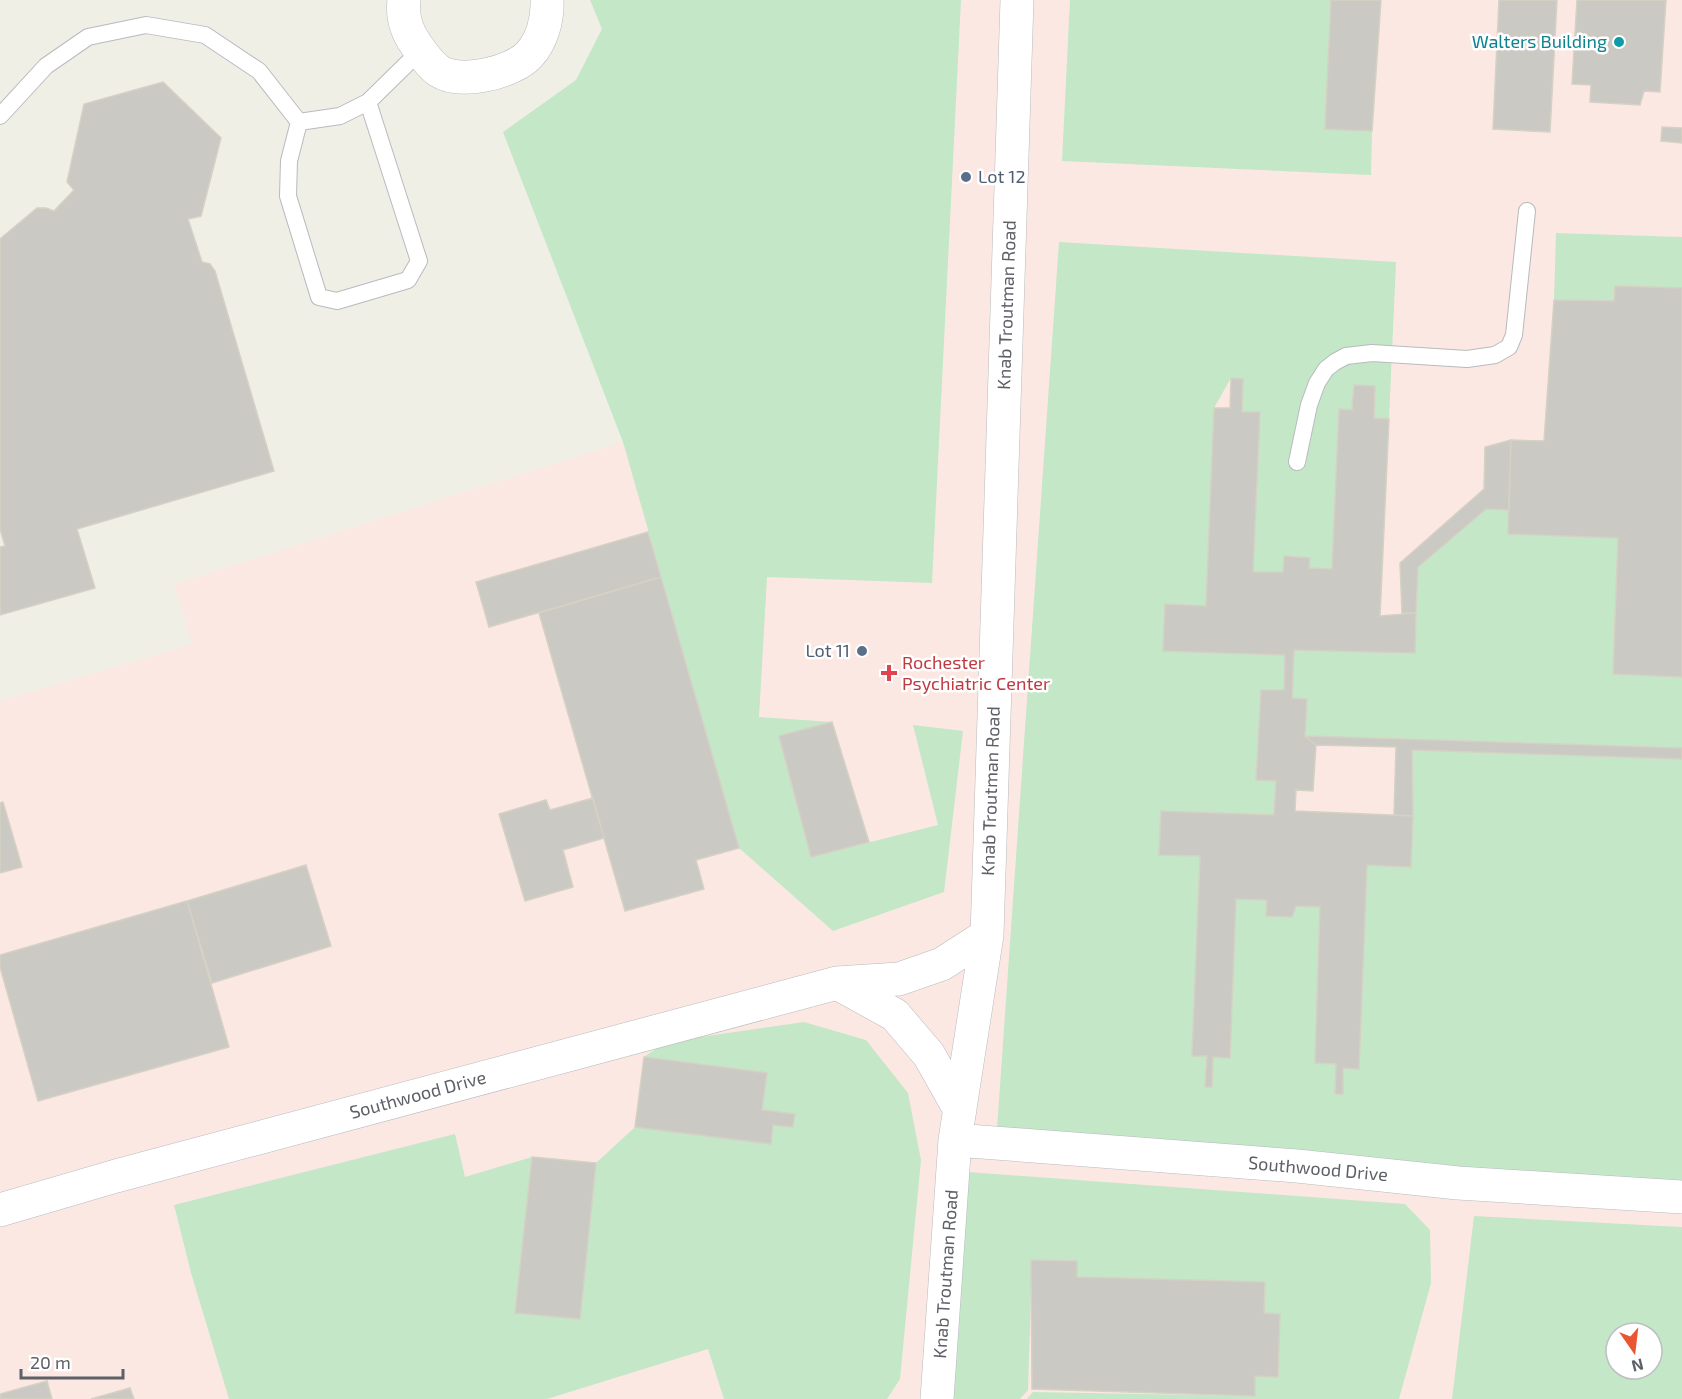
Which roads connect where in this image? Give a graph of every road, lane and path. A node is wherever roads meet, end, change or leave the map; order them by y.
1 (404, 0) edge
2 (547, 0) edge
3 (1017, 0) edge
4 (420, 51) junction
5 (368, 102) junction
6 (0, 116) edge
7 (299, 122) junction
8 (1527, 211) dead end
9 (1297, 462) dead end
10 (987, 934) junction
11 (837, 983) junction
12 (958, 1125) junction
13 (1682, 1197) edge
14 (0, 1210) edge
15 (937, 1399) edge

1 - 4 street
2 - 4 street
3 - 10 street, Knab Troutman Road
4 - 5 lane
5 - 7 lane
5 - 7 lane
6 - 7 lane
8 - 9 lane
10 - 11 street, Southwood Drive
10 - 12 street, Knab Troutman Road
11 - 12 street
11 - 14 street, Southwood Drive
12 - 13 street, Southwood Drive
12 - 15 street, Knab Troutman Road

